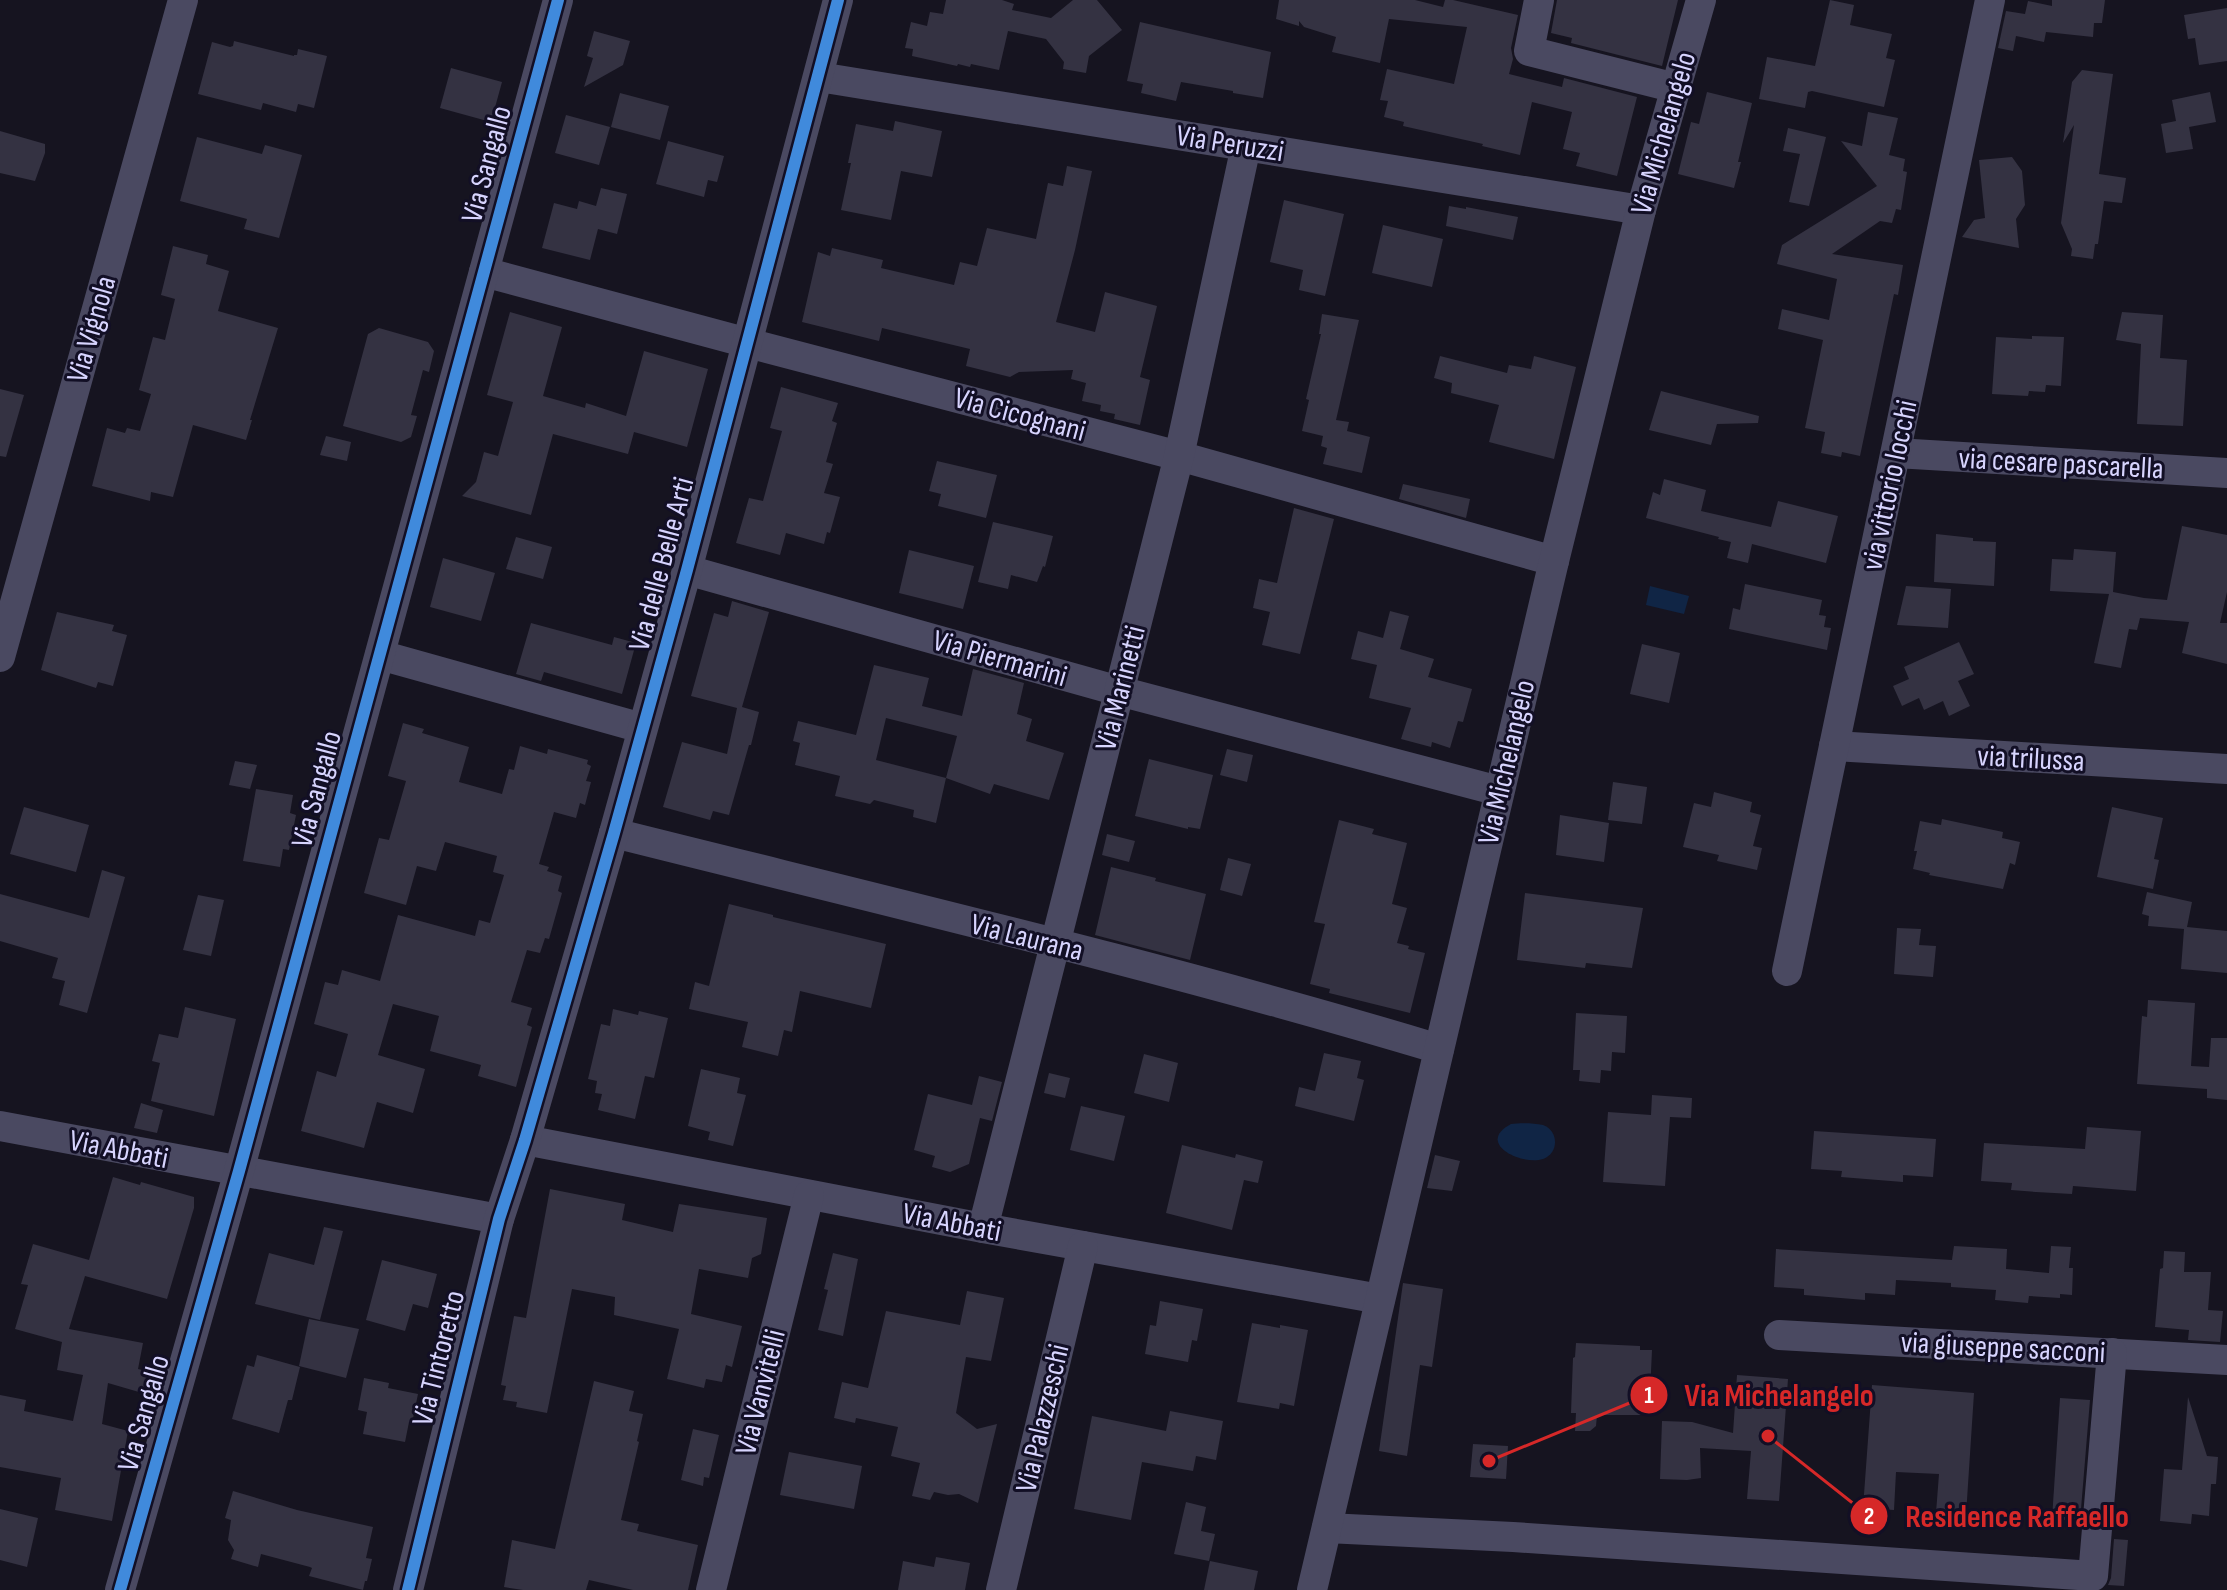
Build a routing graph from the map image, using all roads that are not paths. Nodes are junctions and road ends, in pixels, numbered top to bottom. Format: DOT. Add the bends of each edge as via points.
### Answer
graph roads {
  1 [pos="183,0"];
  2 [pos="558,0"];
  3 [pos="838,0"];
  4 [pos="1539,0"];
  5 [pos="1701,0"];
  6 [pos="1990,0"];
  7 [pos="819,77"];
  8 [pos="1676,88"];
  9 [pos="1246,146"];
  10 [pos="1641,210"];
  11 [pos="484,272"];
  12 [pos="748,343"];
  13 [pos="1896,453"];
  14 [pos="1179,456"];
  15 [pos="2227,473"];
  16 [pos="1554,561"];
  17 [pos="687,570"];
  18 [pos="380,655"];
  19 [pos="0,657"];
  20 [pos="1119,691"];
  21 [pos="642,728"];
  22 [pos="1834,746"];
  23 [pos="2227,769"];
  24 [pos="1499,791"];
  25 [pos="614,833"];
  26 [pos="1055,943"];
  27 [pos="1787,971"];
  28 [pos="1439,1049"];
  29 [pos="0,1126"];
  30 [pos="525,1140"];
  31 [pos="239,1171"];
  32 [pos="809,1195"];
  33 [pos="499,1219"];
  34 [pos="983,1228"];
  35 [pos="1083,1246"];
  36 [pos="1380,1299"];
  37 [pos="1779,1335"];
  38 [pos="2112,1353"];
  39 [pos="2227,1360"];
  40 [pos="1327,1528"];
  41 [pos="120,1590"];
  42 [pos="408,1590"];
  43 [pos="711,1590"];
  44 [pos="1001,1590"];
  45 [pos="1312,1590"];
  1 -- 19 [label="street, Via Vignola"];
  2 -- 11 [label="street, Via Sangallo"];
  3 -- 7 [label="street, Via delle Belle Arti"];
  4 -- 8 [label="street" via="1529,51"];
  5 -- 8 [label="street, Via Michelangelo"];
  6 -- 13 [label="street, via vittorio locchi"];
  7 -- 9 [label="street, Via Peruzzi"];
  7 -- 12 [label="street, Via delle Belle Arti"];
  8 -- 10 [label="street, Via Michelangelo"];
  9 -- 10 [label="street, Via Peruzzi"];
  9 -- 14 [label="street, Via Marinetti"];
  10 -- 16 [label="street, Via Michelangelo"];
  11 -- 12 [label="street, Via Cicognani"];
  11 -- 18 [label="street, Via Sangallo"];
  12 -- 14 [label="street, Via Cicognani"];
  12 -- 17 [label="street, Via delle Belle Arti"];
  13 -- 15 [label="street, via cesare pascarella"];
  13 -- 22 [label="street, via vittorio locchi"];
  14 -- 16 [label="street, Via Cicognani"];
  14 -- 20 [label="street, Via Marinetti"];
  16 -- 24 [label="street, Via Michelangelo"];
  17 -- 20 [label="street, Via Piermarini"];
  17 -- 21 [label="street, Via delle Belle Arti"];
  18 -- 21 [label="street"];
  18 -- 31 [label="street, Via Sangallo"];
  20 -- 24 [label="street, Via Piermarini"];
  20 -- 26 [label="street, Via Marinetti"];
  21 -- 25 [label="street, Via delle Belle Arti"];
  22 -- 23 [label="street, via trilussa"];
  22 -- 27 [label="street, via vittorio locchi"];
  24 -- 28 [label="street, Via Michelangelo"];
  25 -- 26 [label="street, Via Laurana"];
  25 -- 30 [label="street, Via delle Belle Arti"];
  26 -- 28 [label="street, Via Laurana"];
  26 -- 34 [label="street, Via Marinetti"];
  28 -- 36 [label="street, Via Michelangelo"];
  29 -- 31 [label="street, Via Abbati"];
  30 -- 32 [label="street, Via Abbati"];
  30 -- 33 [label="street, Via Tintoretto"];
  31 -- 33 [label="street, Via Abbati"];
  31 -- 41 [label="street, Via Sangallo"];
  32 -- 34 [label="street, Via Abbati"];
  32 -- 43 [label="street, Via Vanvitelli"];
  33 -- 42 [label="street, Via Tintoretto"];
  34 -- 35 [label="street, Via Abbati"];
  35 -- 36 [label="street, Via Abbati"];
  35 -- 44 [label="street, Via Palazzeschi"];
  36 -- 40 [label="street, Via Michelangelo"];
  37 -- 38 [label="street, via giuseppe sacconi"];
  38 -- 39 [label="street, via giuseppe sacconi"];
  38 -- 40 [label="street" via="2093,1576"];
  40 -- 45 [label="street, Via Michelangelo"];
}
